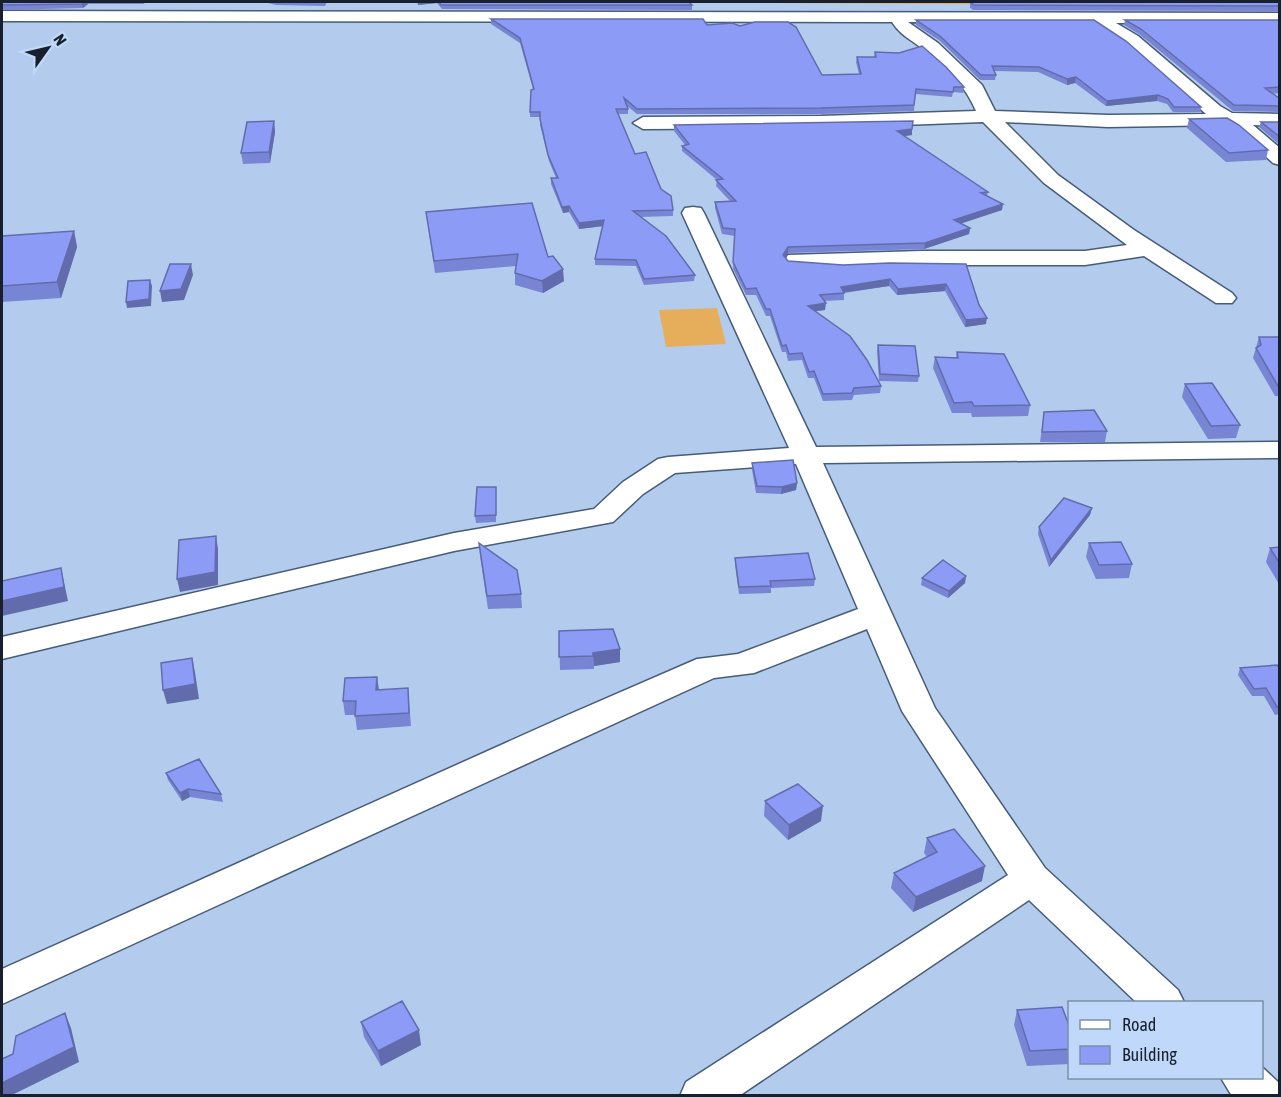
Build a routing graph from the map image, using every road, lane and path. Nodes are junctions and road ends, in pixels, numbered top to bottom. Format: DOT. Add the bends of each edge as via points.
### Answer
graph roads {
  1 [pos="77,2"];
  2 [pos="1076,2"];
  3 [pos="2,16"];
  4 [pos="61,16"];
  5 [pos="1096,17"];
  6 [pos="896,18"];
  7 [pos="1280,18"];
  8 [pos="988,117"];
  9 [pos="1228,119"];
  10 [pos="1280,120"];
  11 [pos="643,123"];
  12 [pos="1280,159"];
  13 [pos="693,213"];
  14 [pos="1148,249"];
  15 [pos="796,260"];
  16 [pos="1224,298"];
  17 [pos="1280,450"];
  18 [pos="806,455"];
  19 [pos="876,614"];
  20 [pos="2,648"];
  21 [pos="1030,879"];
  22 [pos="2,987"];
  23 [pos="1162,1001"];
  24 [pos="1245,1079"];
  25 [pos="702,1095"];
  26 [pos="1263,1095"];
  1 -- 4 [label="street"];
  2 -- 5 [label="street"];
  3 -- 4 [label="street"];
  4 -- 6 [label="street"];
  5 -- 6 [label="street"];
  5 -- 7 [label="street"];
  5 -- 9 [label="street" via="1132,40"];
  6 -- 8 [label="street" via="976,89"];
  8 -- 9 [label="street"];
  8 -- 11 [label="street"];
  8 -- 14 [label="street" via="1051,179"];
  9 -- 10 [label="street"];
  9 -- 12 [label="street" via="1245,128"];
  13 -- 18 [label="street"];
  14 -- 15 [label="street" via="1085,258"];
  14 -- 16 [label="street"];
  17 -- 18 [label="street"];
  18 -- 19 [label="street"];
  18 -- 20 [label="street" via="668,465 633,488 603,516 454,542"];
  19 -- 21 [label="street" via="919,711"];
  19 -- 22 [label="street" via="742,665 710,667"];
  21 -- 23 [label="street"];
  21 -- 25 [label="street"];
  24 -- 26 [label="street"];
}
